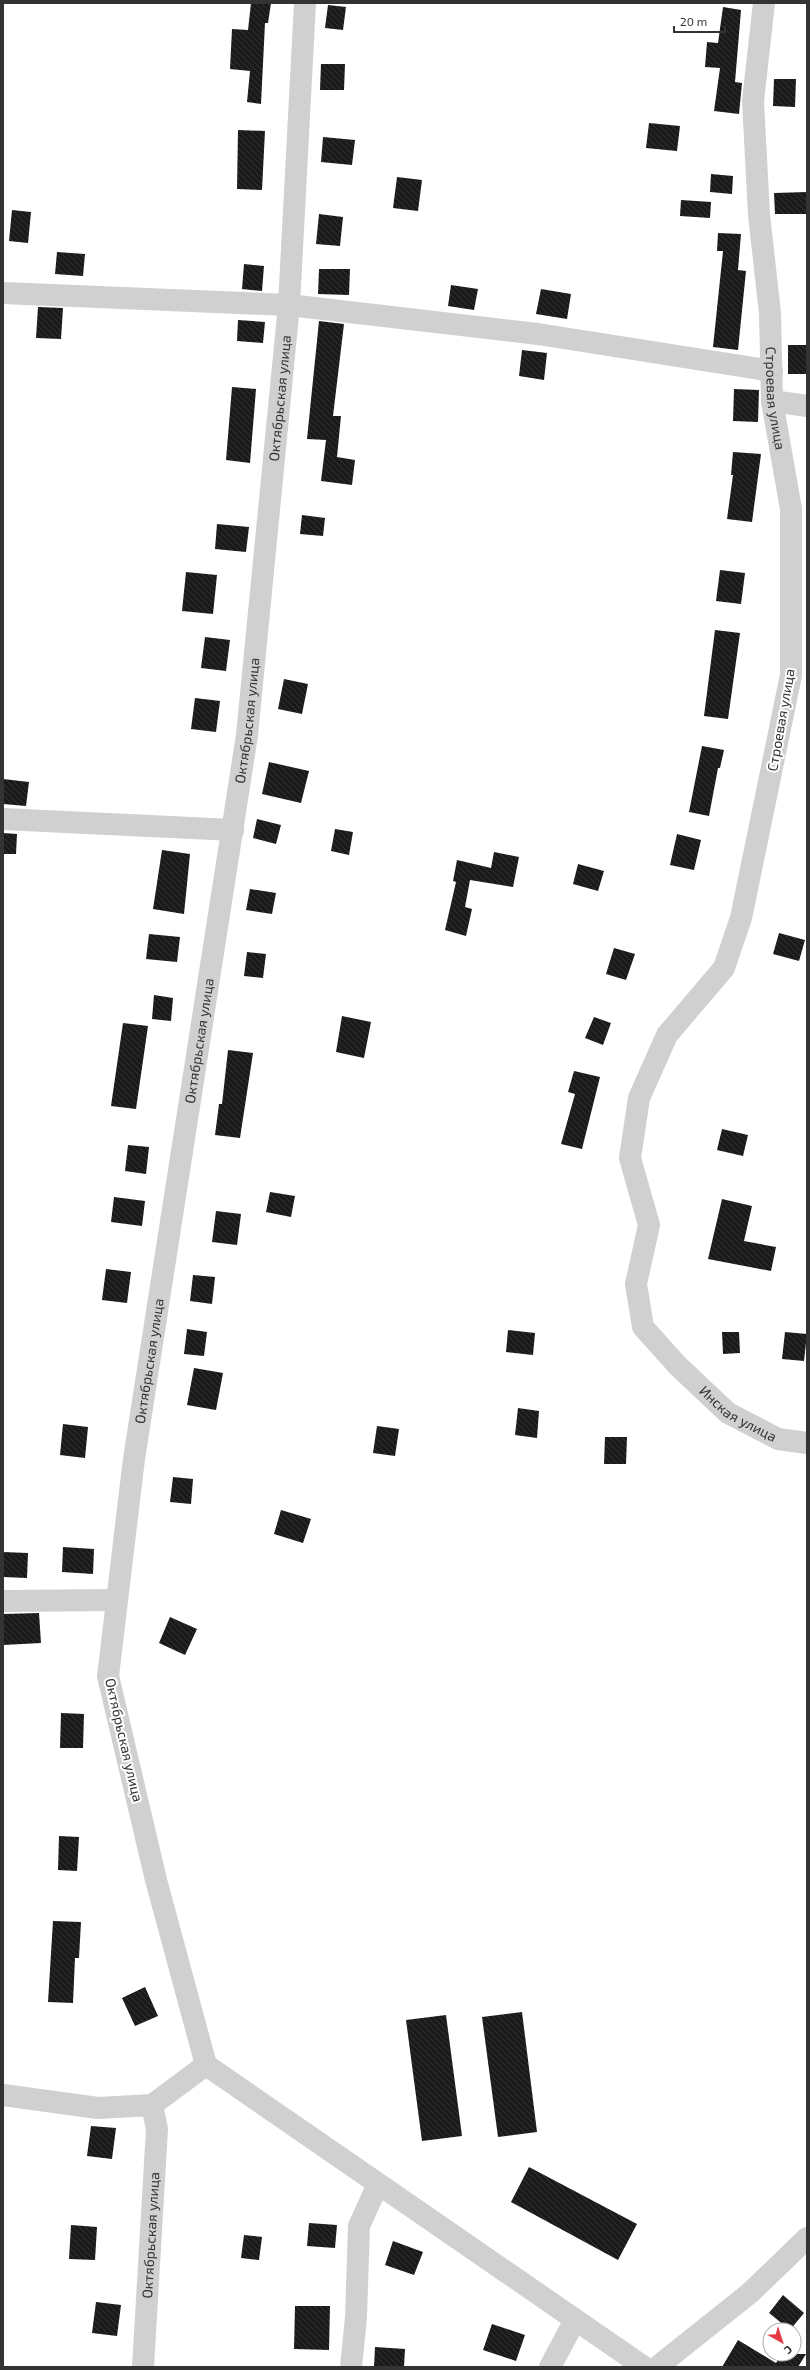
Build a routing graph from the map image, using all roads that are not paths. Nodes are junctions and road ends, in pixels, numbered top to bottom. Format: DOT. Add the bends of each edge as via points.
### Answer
graph roads {
  1 [pos="305,3"];
  2 [pos="764,3"];
  3 [pos="3,293"];
  4 [pos="289,305"];
  5 [pos="772,371"];
  6 [pos="772,402"];
  7 [pos="807,406"];
  8 [pos="3,819"];
  9 [pos="232,830"];
  10 [pos="678,1366"];
  11 [pos="807,1443"];
  12 [pos="117,1600"];
  13 [pos="3,1601"];
  14 [pos="206,2065"];
  15 [pos="3,2095"];
  16 [pos="152,2105"];
  17 [pos="378,2184"];
  18 [pos="807,2238"];
  19 [pos="575,2320"];
  20 [pos="143,2367"];
  21 [pos="351,2367"];
  22 [pos="550,2367"];
  23 [pos="644,2367"];
  24 [pos="657,2367"];
  1 -- 4 [label="street, Октябрьская улица"];
  2 -- 5 [label="street, Строевая улица" via="753,101 759,214 770,313"];
  3 -- 4 [label="street"];
  4 -- 5 [label="street" via="538,334"];
  4 -- 9 [label="street, Октябрьская улица" via="247,735"];
  5 -- 6 [label="street, Строевая улица"];
  6 -- 7 [label="street"];
  6 -- 10 [label="street, Строевая улица" via="791,509 791,675 739,925 724,968 667,1035 639,1098 630,1158 649,1225 636,1284 643,1327"];
  8 -- 9 [label="street"];
  9 -- 12 [label="street, Октябрьская улица" via="134,1459"];
  10 -- 11 [label="street, Инская улица" via="728,1413 778,1439"];
  12 -- 13 [label="street"];
  12 -- 14 [label="street, Октябрьская улица" via="108,1676 156,1880"];
  14 -- 16 [label="street"];
  14 -- 17 [label="street"];
  15 -- 16 [label="street" via="98,2108"];
  16 -- 20 [label="street, Октябрьская улица" via="157,2129"];
  17 -- 19 [label="street"];
  17 -- 21 [label="street" via="359,2226 356,2317"];
  18 -- 24 [label="street" via="750,2293"];
  19 -- 22 [label="street"];
  19 -- 23 [label="street"];
}
